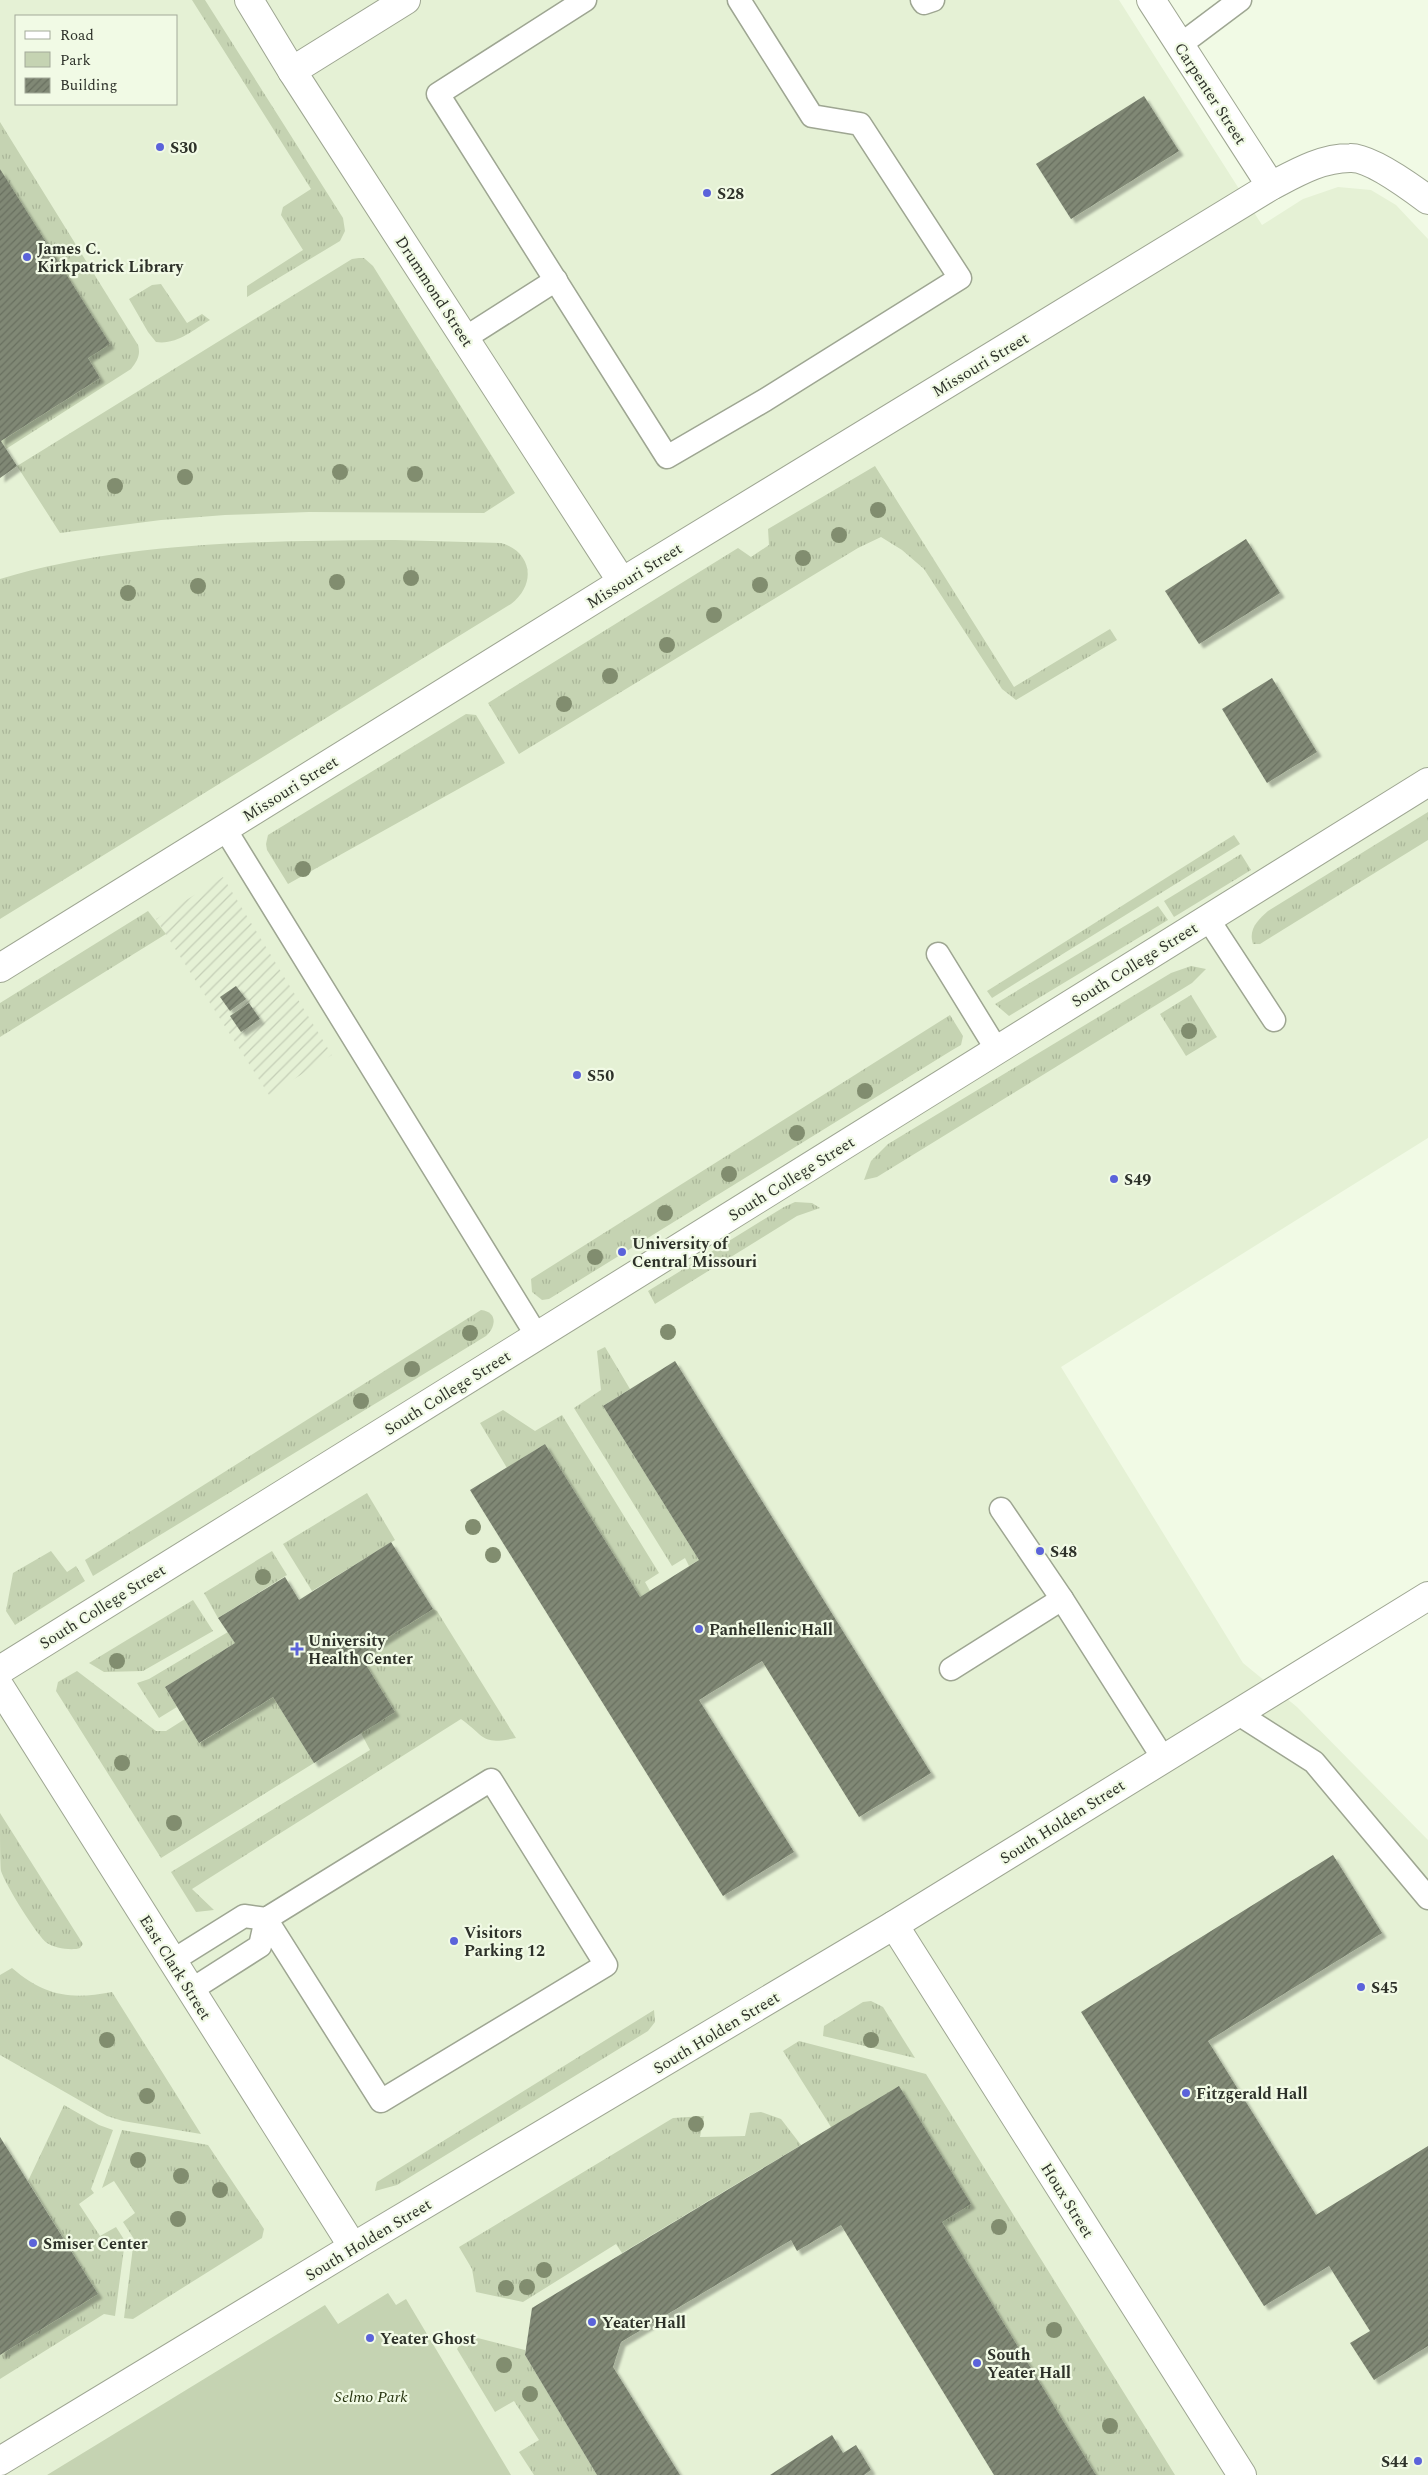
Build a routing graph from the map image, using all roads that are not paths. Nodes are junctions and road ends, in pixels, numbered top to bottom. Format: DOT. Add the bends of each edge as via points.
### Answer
graph roads {
  1 [pos="248,0"];
  2 [pos="406,0"];
  3 [pos="585,0"];
  4 [pos="740,0"];
  5 [pos="922,0"];
  6 [pos="933,0"];
  7 [pos="1150,0"];
  8 [pos="1240,0"];
  9 [pos="1180,45"];
  10 [pos="292,71"];
  11 [pos="1271,186"];
  12 [pos="1428,200"];
  13 [pos="556,280"];
  14 [pos="465,338"];
  15 [pos="622,582"];
  16 [pos="1428,782"];
  17 [pos="225,829"];
  18 [pos="1208,919"];
  19 [pos="938,954"];
  20 [pos="0,968"];
  21 [pos="1274,1020"];
  22 [pos="997,1050"];
  23 [pos="537,1336"];
  24 [pos="1001,1509"];
  25 [pos="1428,1596"];
  26 [pos="1062,1599"];
  27 [pos="951,1669"];
  28 [pos="0,1670"];
  29 [pos="0,1687"];
  30 [pos="1237,1713"];
  31 [pos="1163,1758"];
  32 [pos="1428,1898"];
  33 [pos="266,1918"];
  34 [pos="894,1925"];
  35 [pos="172,1961"];
  36 [pos="191,1990"];
  37 [pos="353,2247"];
  38 [pos="0,2461"];
  39 [pos="1242,2475"];
  1 -- 10 [label="street, Drummond Street"];
  2 -- 10 [label="street"];
  3 -- 13 [label="lane" via="438,94"];
  4 -- 13 [label="lane" via="812,116 860,124 960,278 668,457"];
  5 -- 6 [label="lane" via="924,3"];
  7 -- 9 [label="street, Carpenter Street"];
  8 -- 9 [label="lane"];
  9 -- 11 [label="street, Carpenter Street"];
  10 -- 14 [label="street, Drummond Street"];
  11 -- 12 [label="street, Missouri Street" via="1316,164 1352,157 1393,174"];
  11 -- 15 [label="street, Missouri Street"];
  13 -- 14 [label="lane"];
  14 -- 15 [label="street, Drummond Street"];
  15 -- 17 [label="street, Missouri Street"];
  16 -- 18 [label="street, South College Street"];
  17 -- 20 [label="street, Missouri Street"];
  17 -- 23 [label="lane"];
  18 -- 21 [label="lane"];
  18 -- 22 [label="street, South College Street"];
  19 -- 22 [label="lane"];
  22 -- 23 [label="street, South College Street"];
  23 -- 28 [label="street, South College Street"];
  24 -- 26 [label="lane"];
  25 -- 30 [label="street, South Holden Street"];
  26 -- 27 [label="lane"];
  26 -- 31 [label="lane"];
  29 -- 35 [label="street, East Clark Street"];
  30 -- 31 [label="street, South Holden Street"];
  30 -- 32 [label="lane" via="1314,1762"];
  31 -- 34 [label="street, South Holden Street"];
  33 -- 33 [label="lane" via="491,1780 606,1965 381,2101"];
  33 -- 35 [label="lane" via="244,1916"];
  33 -- 36 [label="lane" via="260,1946"];
  34 -- 37 [label="street, South Holden Street"];
  34 -- 39 [label="street, Houx Street"];
  35 -- 36 [label="street, East Clark Street"];
  36 -- 37 [label="street, East Clark Street"];
  37 -- 38 [label="street, South Holden Street"];
}
